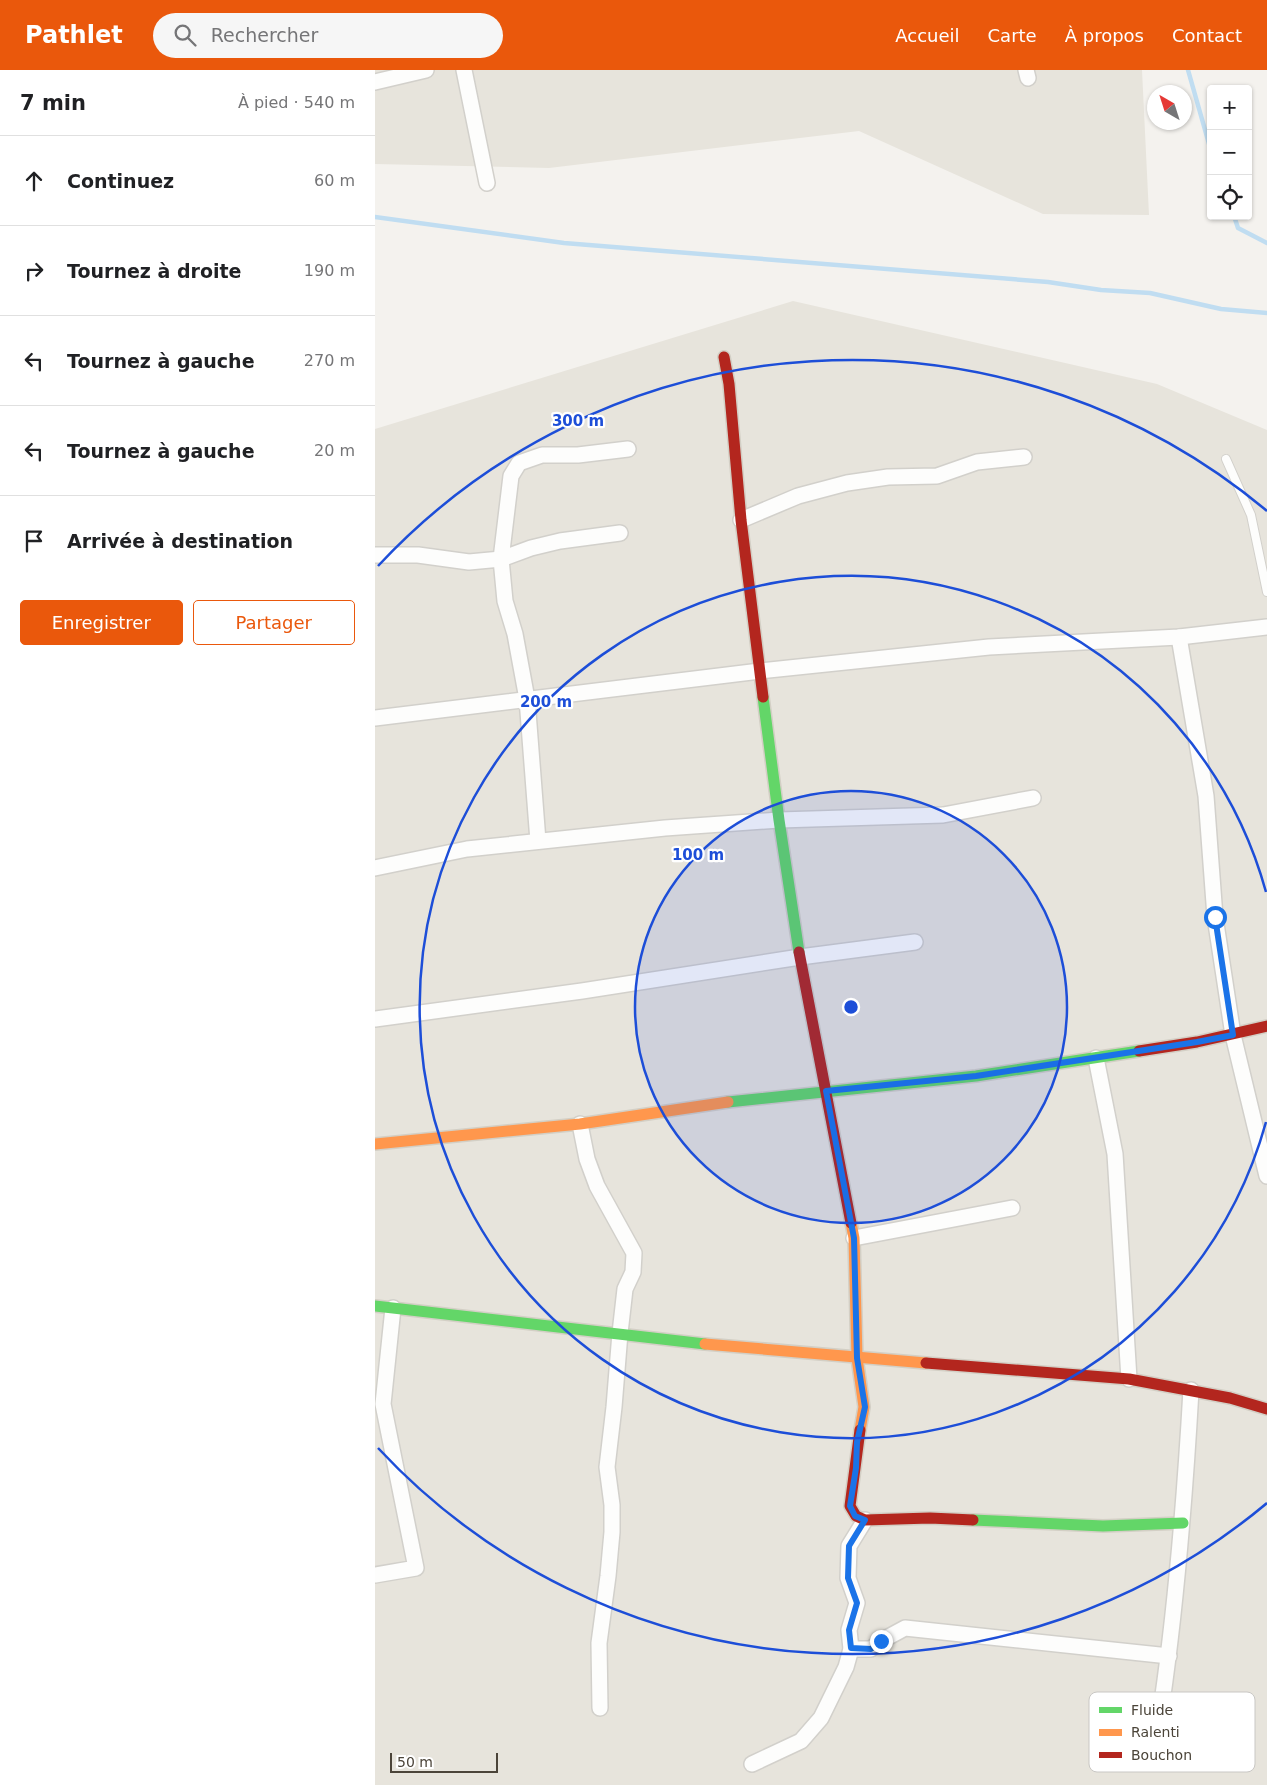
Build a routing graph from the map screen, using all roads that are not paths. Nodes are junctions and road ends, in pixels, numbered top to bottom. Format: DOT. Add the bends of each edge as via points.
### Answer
graph roads {
  1 [pos="426,70"];
  2 [pos="464,70"];
  3 [pos="375,82"];
  4 [pos="487,183"];
  5 [pos="724,357"];
  6 [pos="628,449"];
  7 [pos="1025,457"];
  8 [pos="1226,459"];
  9 [pos="741,520"];
  10 [pos="620,533"];
  11 [pos="375,555"];
  12 [pos="501,559"];
  13 [pos="1267,592"];
  14 [pos="1267,627"];
  15 [pos="1179,637"];
  16 [pos="760,670"];
  17 [pos="527,699"];
  18 [pos="375,718"];
  19 [pos="1033,798"];
  20 [pos="779,820"];
  21 [pos="538,842"];
  22 [pos="375,868"];
  23 [pos="915,942"];
  24 [pos="800,957"];
  25 [pos="375,1019"];
  26 [pos="1267,1026"];
  27 [pos="1233,1035"];
  28 [pos="1096,1058"];
  29 [pos="826,1091"];
  30 [pos="580,1124"];
  31 [pos="375,1144"];
  32 [pos="1267,1176"];
  33 [pos="1012,1208"];
  34 [pos="854,1238"];
  35 [pos="375,1306"];
  36 [pos="393,1308"];
  37 [pos="619,1333"];
  38 [pos="857,1358"];
  39 [pos="1129,1379"];
  40 [pos="1191,1390"];
  41 [pos="1264,1408"];
  42 [pos="1267,1421"];
  43 [pos="865,1520"];
  44 [pos="1183,1523"];
  45 [pos="375,1575"];
  46 [pos="851,1648"];
  47 [pos="1169,1656"];
  48 [pos="1164,1692"];
  49 [pos="600,1708"];
  50 [pos="752,1764"];
  1 -- 3 [label="street"];
  2 -- 4 [label="street"];
  5 -- 9 [label="street"];
  6 -- 12 [label="street" via="578,455 541,455 519,463 511,476"];
  7 -- 9 [label="street" via="977,462 937,476 888,477 847,483 798,496"];
  8 -- 13 [label="lane" via="1251,515"];
  9 -- 16 [label="street"];
  10 -- 12 [label="street" via="560,541"];
  11 -- 12 [label="street" via="418,555 469,562"];
  12 -- 17 [label="street" via="505,601 515,634"];
  14 -- 15 [label="street"];
  15 -- 16 [label="street" via="989,646"];
  15 -- 27 [label="street" via="1207,796 1215,917"];
  16 -- 17 [label="street"];
  16 -- 20 [label="street"];
  17 -- 18 [label="street"];
  17 -- 21 [label="street"];
  19 -- 20 [label="street" via="943,815"];
  20 -- 21 [label="street"];
  20 -- 24 [label="street"];
  21 -- 22 [label="street" via="467,849"];
  23 -- 24 [label="street"];
  24 -- 25 [label="street"];
  24 -- 29 [label="street"];
  26 -- 27 [label="street"];
  27 -- 28 [label="street"];
  27 -- 32 [label="street"];
  28 -- 29 [label="street" via="976,1076"];
  28 -- 39 [label="street" via="1115,1154"];
  29 -- 30 [label="street"];
  29 -- 34 [label="street"];
  30 -- 31 [label="street"];
  30 -- 37 [label="street" via="587,1159 597,1186 634,1253 633,1272 625,1289"];
  33 -- 34 [label="street"];
  34 -- 38 [label="street"];
  35 -- 36 [label="street"];
  36 -- 37 [label="street"];
  36 -- 45 [label="street" via="383,1404 416,1568"];
  37 -- 38 [label="street"];
  37 -- 49 [label="street" via="607,1467 612,1532 599,1644"];
  38 -- 39 [label="street"];
  38 -- 43 [label="street" via="865,1407 857,1442 850,1506 855,1516"];
  39 -- 40 [label="street"];
  40 -- 41 [label="street"];
  40 -- 44 [label="street"];
  41 -- 42 [label="street"];
  43 -- 44 [label="street" via="930,1518 1103,1526"];
  43 -- 46 [label="street" via="849,1546 848,1578 857,1603 849,1630"];
  44 -- 47 [label="street"];
  46 -- 47 [label="street" via="871,1649 905,1628"];
  46 -- 50 [label="street" via="821,1718 801,1741"];
  47 -- 48 [label="street"];
}
